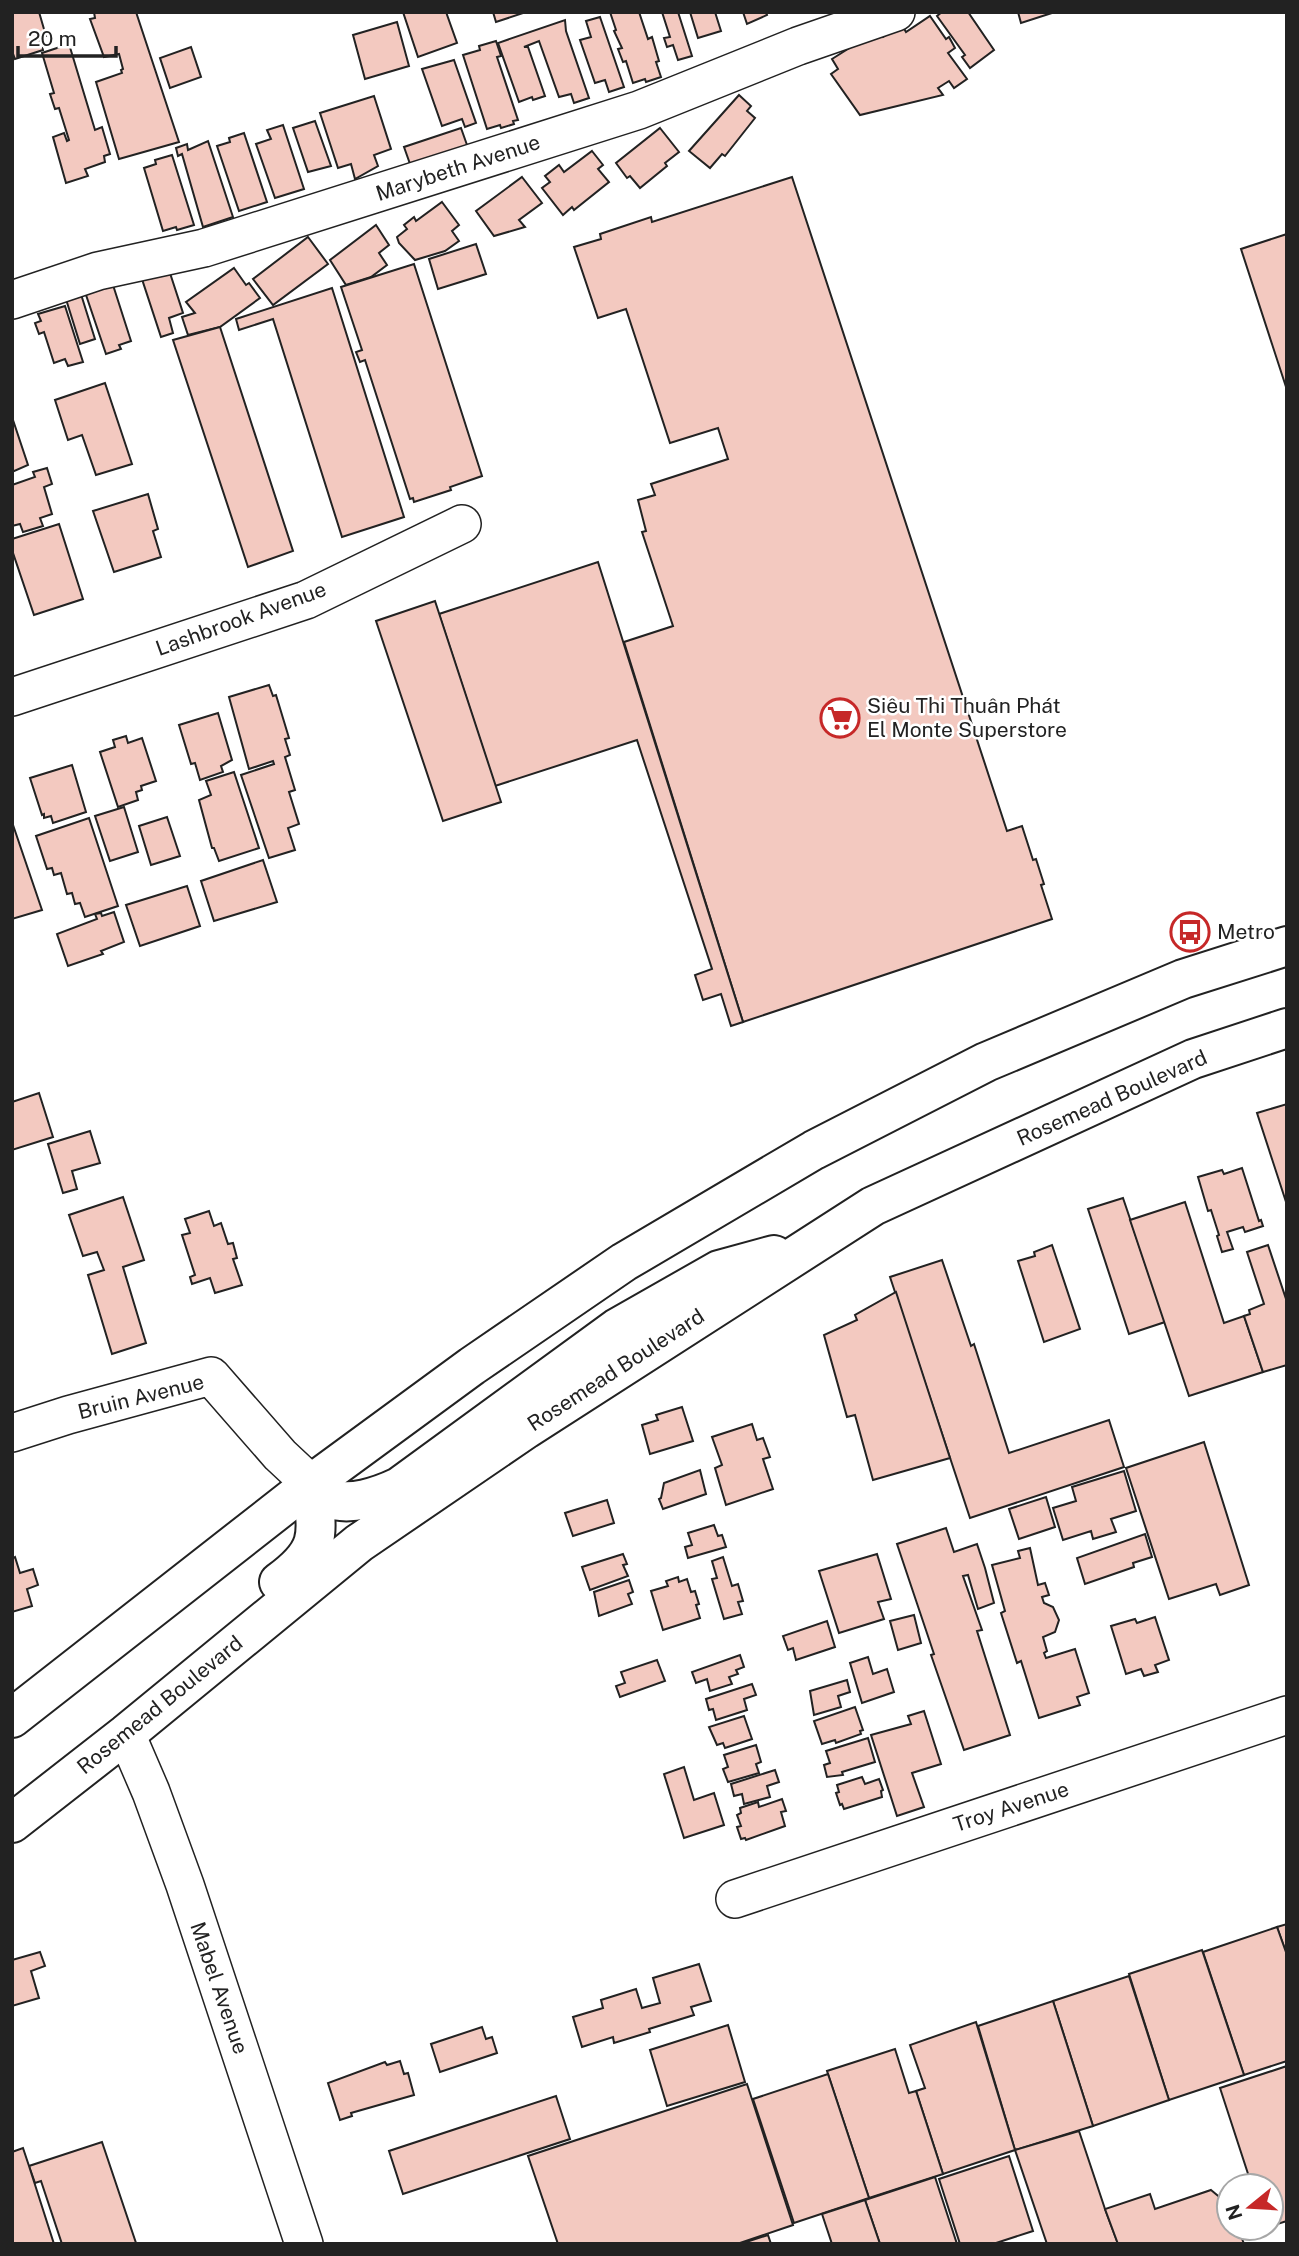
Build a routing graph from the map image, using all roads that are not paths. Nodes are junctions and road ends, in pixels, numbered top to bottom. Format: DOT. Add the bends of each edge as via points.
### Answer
graph roads {
  1 [pos="896,12"];
  2 [pos="12,300"];
  3 [pos="462,524"];
  4 [pos="12,697"];
  5 [pos="1287,946"];
  6 [pos="1287,1028"];
  7 [pos="799,1252"];
  8 [pos="12,1433"];
  9 [pos="311,1484"];
  10 [pos="1287,1715"];
  11 [pos="12,1718"];
  12 [pos="126,1734"];
  13 [pos="12,1823"];
  14 [pos="735,1899"];
  15 [pos="304,2244"];
  1 -- 2 [label="street, Marybeth Avenue" via="639,110 204,248 98,271"];
  3 -- 4 [label="street, Lashbrook Avenue" via="306,600"];
  5 -- 9 [label="main road" via="1183,979 986,1062 814,1150 624,1262"];
  6 -- 7 [label="main road, Rosemead Boulevard" via="1193,1059 873,1206"];
  7 -- 9 [label="main road" via="765,1256 719,1270 617,1328 399,1488 344,1502 328,1498"];
  7 -- 12 [label="main road, Rosemead Boulevard" via="359,1543"];
  8 -- 9 [label="street, Bruin Avenue" via="211,1376"];
  9 -- 11 [label="main road"];
  9 -- 12 [label="main road" via="317,1526 312,1551 298,1569 143,1687 127,1710"];
  10 -- 14 [label="street, Troy Avenue"];
  12 -- 13 [label="main road, Rosemead Boulevard"];
  12 -- 15 [label="street, Mabel Avenue" via="184,1885"];
}
